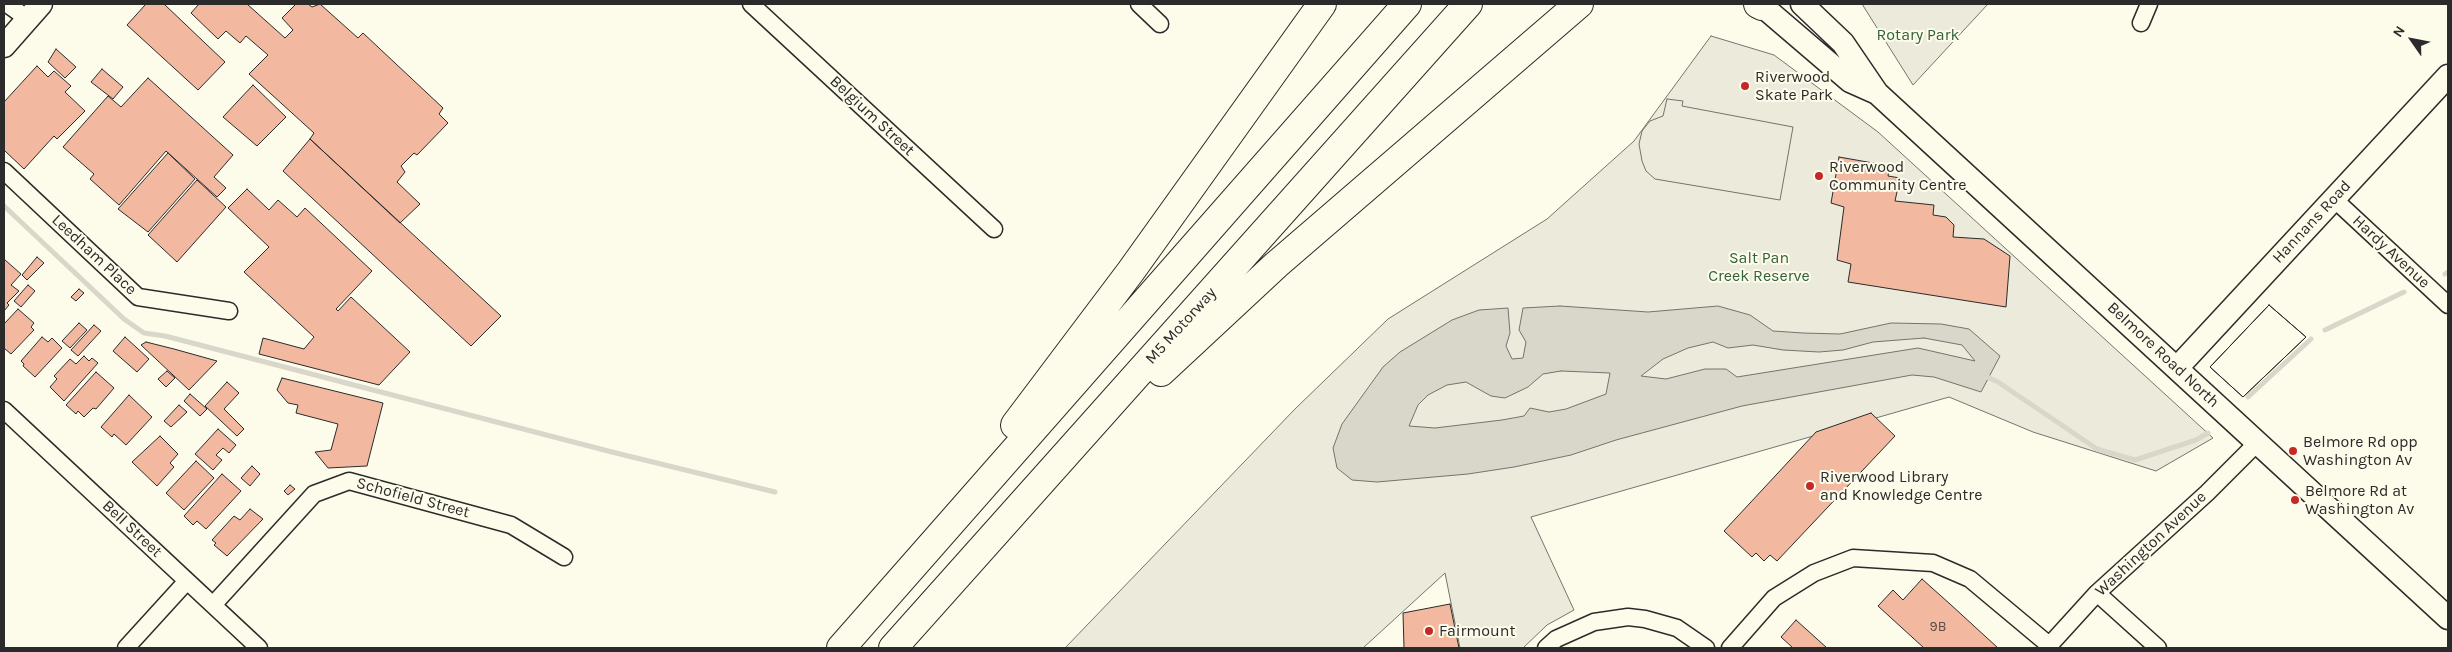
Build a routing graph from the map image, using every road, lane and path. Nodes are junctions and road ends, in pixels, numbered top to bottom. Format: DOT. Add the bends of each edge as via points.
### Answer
graph roads {
  1 [pos="7,4"];
  2 [pos="751,4"];
  3 [pos="1139,4"];
  4 [pos="1322,4"];
  5 [pos="1407,4"];
  6 [pos="1468,4"];
  7 [pos="1579,4"];
  8 [pos="1598,4"];
  9 [pos="1802,4"];
  10 [pos="2149,4"];
  11 [pos="1760,5"];
  12 [pos="34,11"];
  13 [pos="2141,23"];
  14 [pos="1160,24"];
  15 [pos="4,46"];
  16 [pos="1498,75"];
  17 [pos="2448,76"];
  18 [pos="1877,93"];
  19 [pos="4,172"];
  20 [pos="2334,199"];
  21 [pos="994,229"];
  22 [pos="2448,304"];
  23 [pos="229,311"];
  24 [pos="2177,368"];
  25 [pos="5,414"];
  26 [pos="2258,442"];
  27 [pos="980,551"];
  28 [pos="564,557"];
  29 [pos="187,581"];
  30 [pos="2097,593"];
  31 [pos="883,600"];
  32 [pos="213,605"];
  33 [pos="2448,618"];
  34 [pos="2048,647"];
  35 [pos="126,648"];
  36 [pos="260,648"];
  37 [pos="841,648"];
  38 [pos="894,648"];
  39 [pos="1546,648"];
  40 [pos="1706,648"];
  41 [pos="1730,648"];
  42 [pos="2158,648"];
  1 -- 12 [label="street"];
  2 -- 21 [label="street, Belgium Street"];
  3 -- 14 [label="street"];
  4 -- 31 [label="highway" via="1131,271"];
  5 -- 31 [label="highway"];
  6 -- 27 [label="highway, M5 Motorway"];
  7 -- 16 [label="highway"];
  8 -- 16 [label="highway"];
  9 -- 18 [label="main road, Belmore Road North" via="1843,43"];
  10 -- 13 [label="street"];
  11 -- 18 [label="main road, Belmore Road North" via="1850,81"];
  12 -- 15 [label="main road"];
  16 -- 27 [label="highway" via="1228,309"];
  17 -- 20 [label="main road, Hannans Road"];
  18 -- 24 [label="main road, Belmore Road North"];
  19 -- 23 [label="street, Leedham Place" via="138,297"];
  20 -- 22 [label="street, Hardy Avenue"];
  20 -- 24 [label="main road, Hannans Road"];
  24 -- 26 [label="main road, Belmore Road North"];
  25 -- 29 [label="street, Bell Street"];
  26 -- 30 [label="street, Washington Avenue"];
  26 -- 33 [label="main road, Belmore Road North"];
  27 -- 38 [label="highway, M5 Motorway"];
  28 -- 32 [label="street, Schofield Street" via="511,525 349,481 314,494"];
  29 -- 32 [label="street, Bell Street"];
  29 -- 35 [label="street"];
  30 -- 34 [label="street, Washington Avenue"];
  30 -- 42 [label="street"];
  31 -- 37 [label="highway"];
  32 -- 36 [label="street, Bell Street"];
  34 -- 41 [label="street" via="1970,579 1933,563 1853,558 1814,573 1774,598"];
  39 -- 40 [label="street" via="1556,639 1585,625 1628,617 1677,628"];
}
